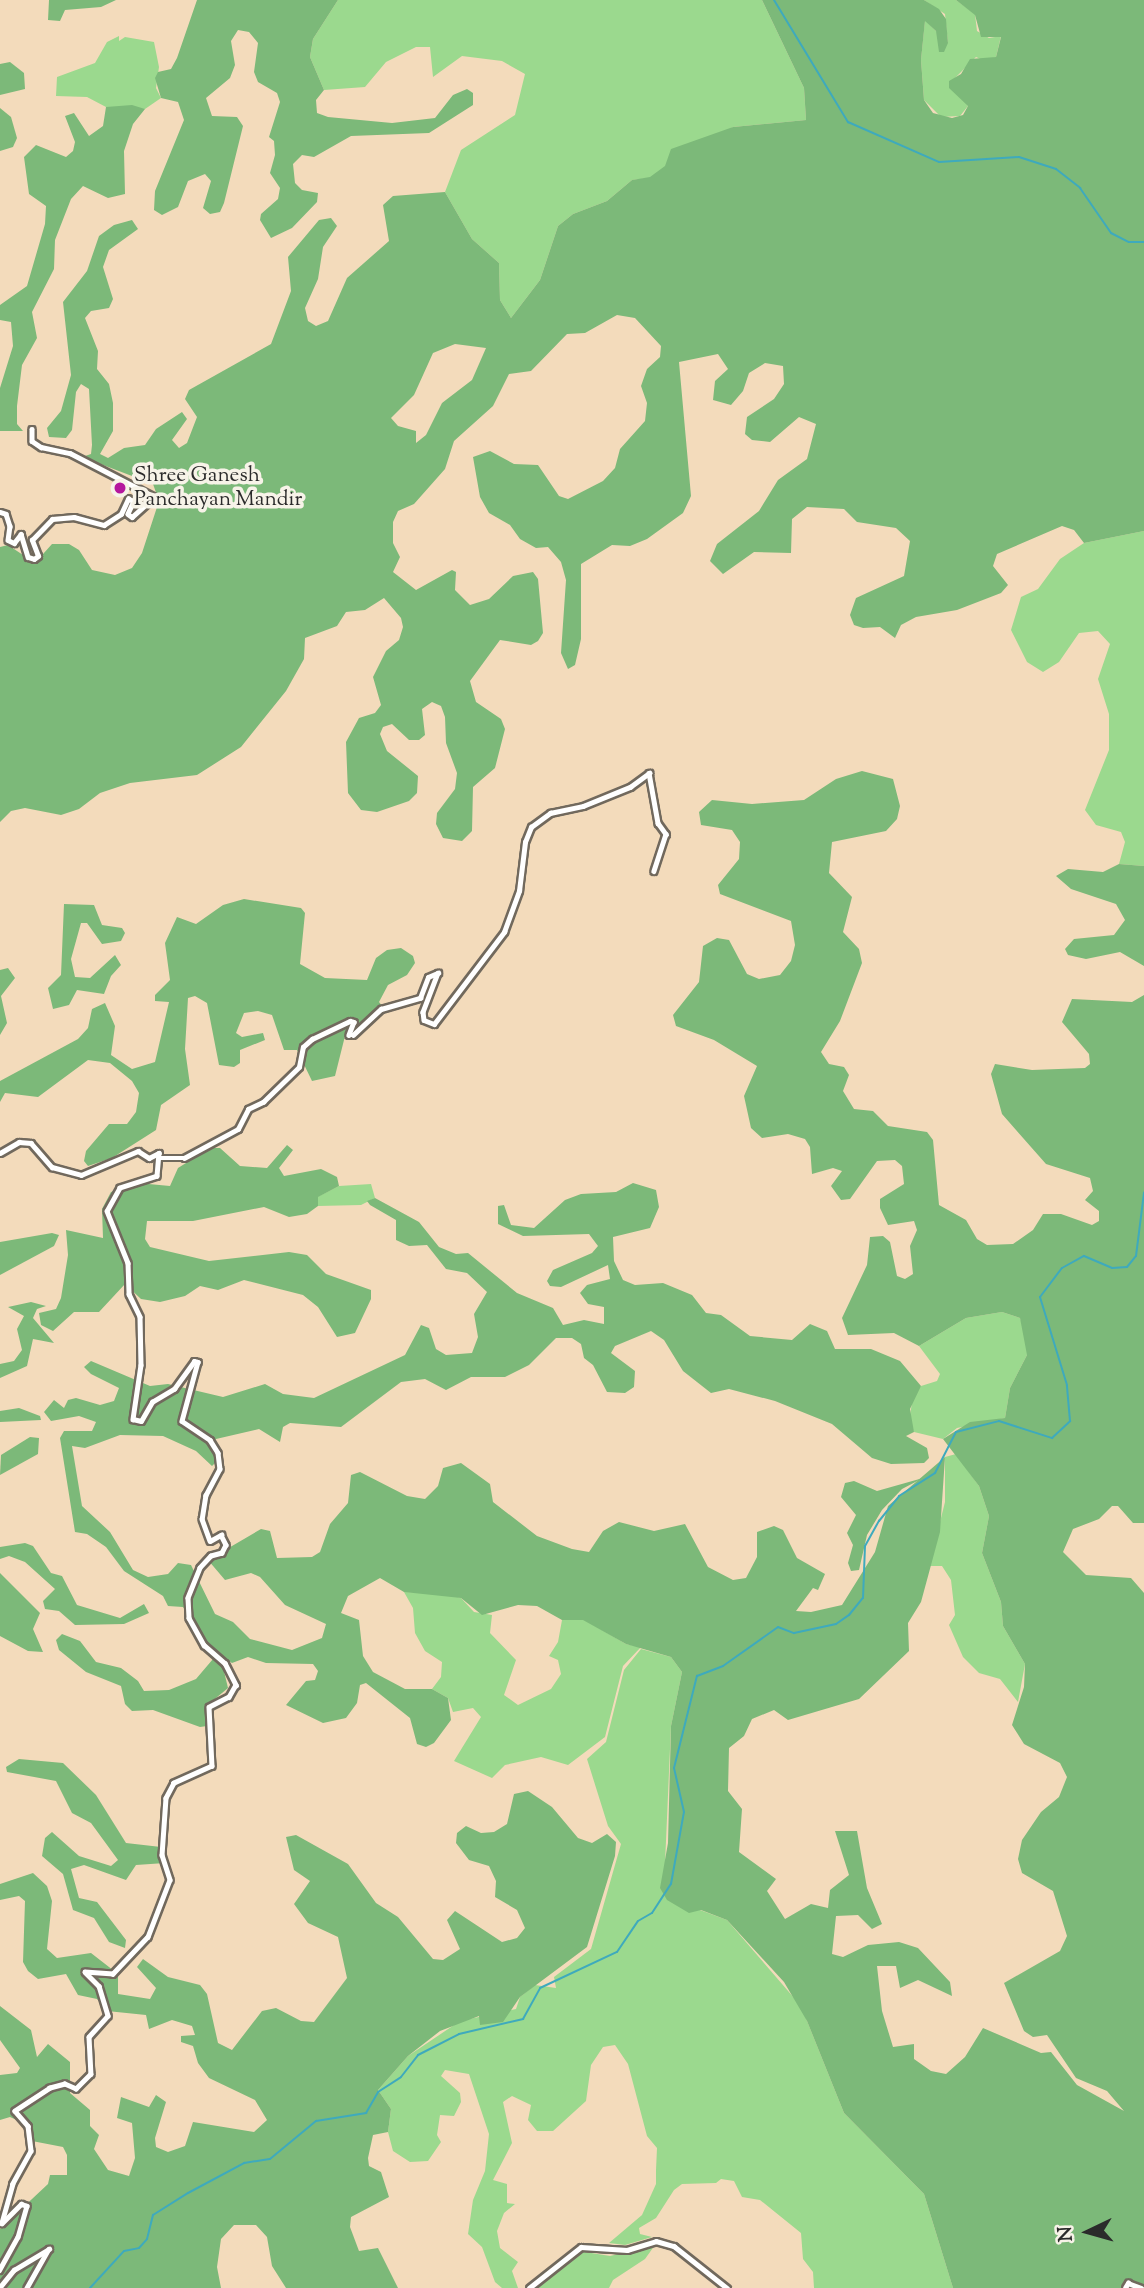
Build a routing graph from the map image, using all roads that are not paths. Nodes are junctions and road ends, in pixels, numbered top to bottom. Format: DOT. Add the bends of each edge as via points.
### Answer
graph roads {
  1 [pos="32,429"];
  2 [pos="0,512"];
  3 [pos="653,871"];
  4 [pos="0,1153"];
  5 [pos="161,1158"];
  6 [pos="0,2270"];
  7 [pos="0,2287"];
  8 [pos="27,2288"];
  9 [pos="529,2288"];
  10 [pos="727,2288"];
  11 [pos="1125,2288"];
  12 [pos="1141,2288"];
  1 -- 2 [label="street" via="32,441 41,447 70,453 152,498 132,517 128,514 134,500 128,499 121,514 104,525 74,517 51,519 32,540 38,556 34,559 28,557 21,534 14,543 8,540 10,526 6,514"];
  3 -- 5 [label="street" via="666,834 658,823 649,773 630,787 583,806 550,813 531,827 525,842 519,891 504,932 434,1024 424,1020 423,1012 438,973 428,977 419,998 381,1009 353,1035 349,1035 350,1021 312,1039 303,1047 299,1067 276,1085 267,1099 248,1109 238,1129 184,1158"];
  4 -- 5 [label="street" via="19,1142 31,1143 52,1167 81,1175 138,1151 149,1158 159,1153"];
  5 -- 6 [label="street" via="157,1176 120,1188 107,1211 128,1264 128,1288 139,1317 141,1365 133,1419 135,1424 141,1421 152,1402 174,1389 194,1361 198,1362 182,1421 210,1440 218,1453 220,1469 206,1495 202,1519 210,1541 221,1535 227,1541 222,1553 204,1561 196,1575 188,1598 189,1618 204,1645 225,1663 236,1685 229,1697 209,1707 212,1766 174,1783 166,1798 162,1855 170,1880 148,1937 113,1974 85,1972 99,1986 108,2016 89,2037 91,2074 76,2089 65,2084 50,2088 15,2110 28,2126 31,2151 13,2184 2,2223 21,2204 27,2206 18,2237"];
  7 -- 8 [label="street" via="14,2270 49,2249"];
  9 -- 10 [label="street" via="581,2247 627,2250 656,2241 674,2246"];
  11 -- 12 [label="street" via="1128,2283"];
}
